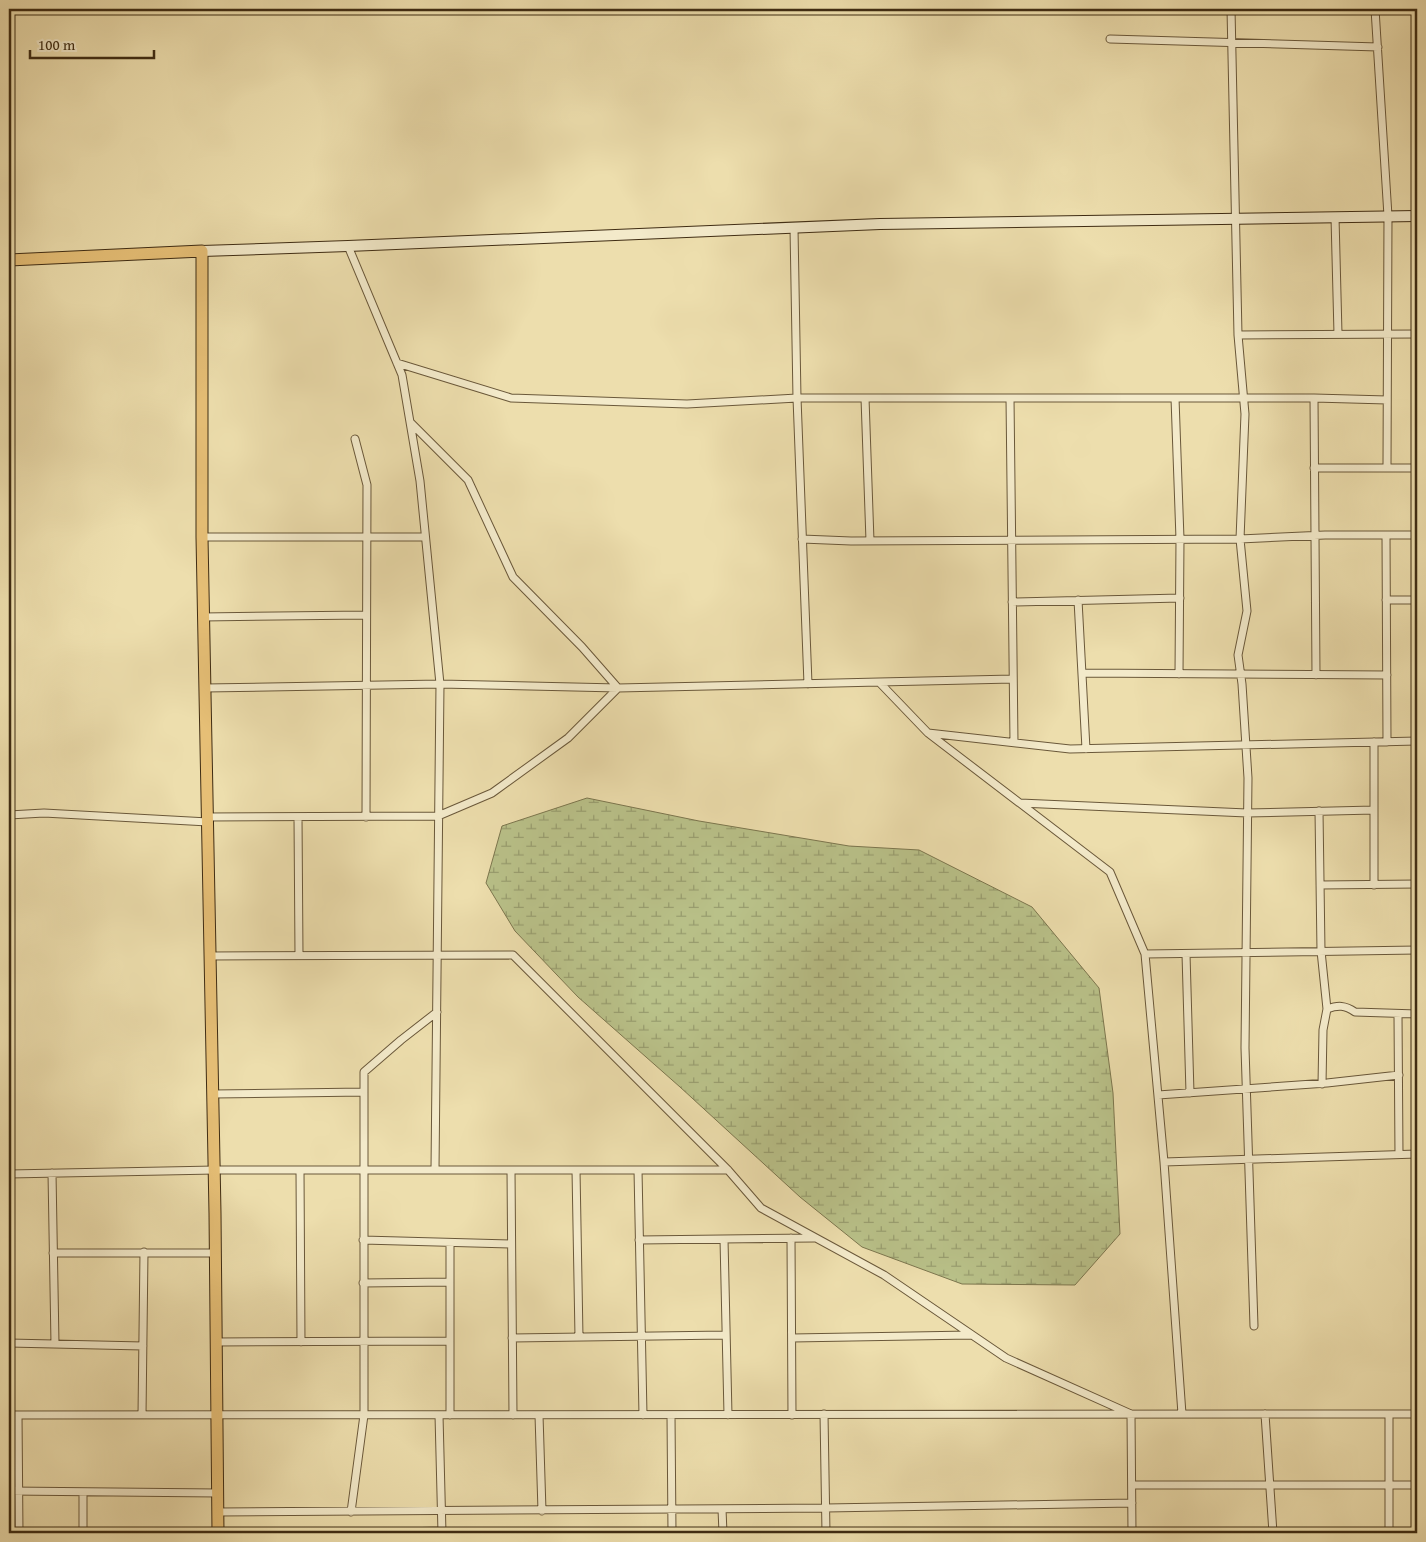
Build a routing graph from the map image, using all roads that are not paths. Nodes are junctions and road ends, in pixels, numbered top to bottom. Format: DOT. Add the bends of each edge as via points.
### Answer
graph roads {
  1 [pos="1231,9"];
  2 [pos="1375,9"];
  3 [pos="1110,39"];
  4 [pos="1232,43"];
  5 [pos="1378,47"];
  6 [pos="1388,216"];
  7 [pos="1417,216"];
  8 [pos="1335,217"];
  9 [pos="1236,218"];
  10 [pos="794,228"];
  11 [pos="348,246"];
  12 [pos="202,251"];
  13 [pos="9,260"];
  14 [pos="1338,334"];
  15 [pos="1387,334"];
  16 [pos="1417,334"];
  17 [pos="1238,335"];
  18 [pos="397,363"];
  19 [pos="797,398"];
  20 [pos="865,398"];
  21 [pos="1010,398"];
  22 [pos="1175,398"];
  23 [pos="1243,398"];
  24 [pos="1314,398"];
  25 [pos="1387,400"];
  26 [pos="410,423"];
  27 [pos="354,439"];
  28 [pos="1314,468"];
  29 [pos="1386,468"];
  30 [pos="1417,468"];
  31 [pos="1386,535"];
  32 [pos="1417,535"];
  33 [pos="1315,536"];
  34 [pos="202,537"];
  35 [pos="366,537"];
  36 [pos="425,537"];
  37 [pos="802,539"];
  38 [pos="1180,539"];
  39 [pos="1240,539"];
  40 [pos="1012,540"];
  41 [pos="870,541"];
  42 [pos="1180,598"];
  43 [pos="1078,600"];
  44 [pos="1386,600"];
  45 [pos="1417,600"];
  46 [pos="1012,602"];
  47 [pos="366,615"];
  48 [pos="203,617"];
  49 [pos="1082,673"];
  50 [pos="1179,674"];
  51 [pos="1240,674"];
  52 [pos="1316,675"];
  53 [pos="1387,676"];
  54 [pos="1013,679"];
  55 [pos="879,682"];
  56 [pos="440,684"];
  57 [pos="808,684"];
  58 [pos="366,685"];
  59 [pos="205,688"];
  60 [pos="618,688"];
  61 [pos="928,733"];
  62 [pos="1417,741"];
  63 [pos="1014,742"];
  64 [pos="1374,742"];
  65 [pos="1387,742"];
  66 [pos="1246,745"];
  67 [pos="1086,749"];
  68 [pos="1020,803"];
  69 [pos="1319,810"];
  70 [pos="1374,810"];
  71 [pos="1248,813"];
  72 [pos="9,815"];
  73 [pos="438,816"];
  74 [pos="298,817"];
  75 [pos="366,817"];
  76 [pos="207,820"];
  77 [pos="1417,884"];
  78 [pos="1320,885"];
  79 [pos="1374,885"];
  80 [pos="1417,950"];
  81 [pos="1320,951"];
  82 [pos="1246,952"];
  83 [pos="1145,954"];
  84 [pos="1186,954"];
  85 [pos="210,956"];
  86 [pos="299,956"];
  87 [pos="437,956"];
  88 [pos="1327,1009"];
  89 [pos="437,1012"];
  90 [pos="1417,1014"];
  91 [pos="1398,1015"];
  92 [pos="1399,1076"];
  93 [pos="1322,1084"];
  94 [pos="1246,1089"];
  95 [pos="364,1092"];
  96 [pos="1190,1093"];
  97 [pos="213,1094"];
  98 [pos="1158,1095"];
  99 [pos="1399,1154"];
  100 [pos="1417,1154"];
  101 [pos="1249,1160"];
  102 [pos="1164,1162"];
  103 [pos="214,1170"];
  104 [pos="300,1170"];
  105 [pos="363,1170"];
  106 [pos="435,1170"];
  107 [pos="511,1170"];
  108 [pos="576,1170"];
  109 [pos="638,1170"];
  110 [pos="728,1170"];
  111 [pos="52,1173"];
  112 [pos="9,1174"];
  113 [pos="791,1238"];
  114 [pos="816,1238"];
  115 [pos="724,1239"];
  116 [pos="363,1240"];
  117 [pos="639,1240"];
  118 [pos="450,1243"];
  119 [pos="511,1244"];
  120 [pos="144,1252"];
  121 [pos="53,1253"];
  122 [pos="216,1253"];
  123 [pos="450,1282"];
  124 [pos="363,1283"];
  125 [pos="1254,1326"];
  126 [pos="726,1335"];
  127 [pos="972,1335"];
  128 [pos="641,1336"];
  129 [pos="579,1337"];
  130 [pos="512,1338"];
  131 [pos="792,1338"];
  132 [pos="450,1340"];
  133 [pos="364,1341"];
  134 [pos="216,1342"];
  135 [pos="301,1342"];
  136 [pos="9,1343"];
  137 [pos="55,1344"];
  138 [pos="143,1346"];
  139 [pos="792,1414"];
  140 [pos="824,1414"];
  141 [pos="1131,1414"];
  142 [pos="1182,1414"];
  143 [pos="1265,1414"];
  144 [pos="1389,1414"];
  145 [pos="1417,1414"];
  146 [pos="9,1415"];
  147 [pos="18,1415"];
  148 [pos="142,1415"];
  149 [pos="217,1415"];
  150 [pos="364,1415"];
  151 [pos="439,1415"];
  152 [pos="450,1415"];
  153 [pos="513,1415"];
  154 [pos="539,1415"];
  155 [pos="643,1415"];
  156 [pos="671,1415"];
  157 [pos="728,1415"];
  158 [pos="1389,1484"];
  159 [pos="1132,1485"];
  160 [pos="1270,1485"];
  161 [pos="1417,1485"];
  162 [pos="9,1491"];
  163 [pos="18,1492"];
  164 [pos="83,1492"];
  165 [pos="218,1493"];
  166 [pos="1132,1503"];
  167 [pos="826,1508"];
  168 [pos="671,1509"];
  169 [pos="722,1509"];
  170 [pos="542,1511"];
  171 [pos="218,1512"];
  172 [pos="351,1512"];
  173 [pos="441,1512"];
  174 [pos="442,1532"];
  175 [pos="19,1533"];
  176 [pos="83,1533"];
  177 [pos="218,1533"];
  178 [pos="362,1533"];
  179 [pos="672,1533"];
  180 [pos="723,1533"];
  181 [pos="826,1533"];
  182 [pos="1132,1533"];
  183 [pos="1274,1533"];
  184 [pos="1389,1533"];
  1 -- 4 [label="street"];
  2 -- 5 [label="street"];
  3 -- 4 [label="street"];
  4 -- 5 [label="street"];
  4 -- 9 [label="street"];
  5 -- 6 [label="street"];
  6 -- 7 [label="main road"];
  6 -- 8 [label="main road"];
  6 -- 15 [label="street"];
  8 -- 9 [label="main road"];
  8 -- 14 [label="street"];
  9 -- 10 [label="main road"];
  9 -- 17 [label="street"];
  10 -- 11 [label="main road"];
  10 -- 19 [label="street"];
  11 -- 12 [label="main road"];
  11 -- 18 [label="street"];
  12 -- 13 [label="main road"];
  12 -- 34 [label="main road"];
  14 -- 15 [label="street"];
  14 -- 17 [label="street"];
  15 -- 16 [label="street"];
  15 -- 25 [label="street"];
  17 -- 23 [label="street"];
  18 -- 19 [label="street" via="511,398 687,404"];
  18 -- 26 [label="street"];
  19 -- 20 [label="street"];
  19 -- 37 [label="street"];
  20 -- 21 [label="street"];
  20 -- 41 [label="street"];
  21 -- 22 [label="street"];
  21 -- 40 [label="street"];
  22 -- 23 [label="street"];
  22 -- 38 [label="street"];
  23 -- 24 [label="street"];
  23 -- 39 [label="street"];
  24 -- 25 [label="street"];
  24 -- 28 [label="street"];
  25 -- 29 [label="street"];
  26 -- 36 [label="street"];
  26 -- 60 [label="street" via="468,480 513,577"];
  27 -- 35 [label="street" via="366,485"];
  28 -- 29 [label="street"];
  28 -- 33 [label="street"];
  29 -- 30 [label="street"];
  31 -- 32 [label="street"];
  31 -- 33 [label="street"];
  31 -- 44 [label="street"];
  33 -- 39 [label="street"];
  33 -- 52 [label="street"];
  34 -- 35 [label="street"];
  34 -- 48 [label="main road"];
  35 -- 36 [label="street"];
  35 -- 47 [label="street"];
  36 -- 56 [label="street"];
  37 -- 41 [label="street"];
  37 -- 57 [label="street"];
  38 -- 39 [label="street"];
  38 -- 40 [label="street"];
  38 -- 42 [label="street"];
  39 -- 51 [label="street" via="1247,611 1238,655"];
  40 -- 41 [label="street"];
  40 -- 46 [label="street"];
  42 -- 43 [label="street"];
  42 -- 50 [label="street"];
  43 -- 46 [label="street"];
  43 -- 49 [label="street"];
  44 -- 45 [label="street"];
  44 -- 53 [label="street"];
  46 -- 54 [label="street"];
  47 -- 48 [label="street"];
  47 -- 58 [label="street"];
  48 -- 59 [label="main road"];
  49 -- 50 [label="street"];
  49 -- 67 [label="street"];
  50 -- 51 [label="street"];
  51 -- 52 [label="street"];
  51 -- 66 [label="street"];
  52 -- 53 [label="street"];
  53 -- 65 [label="street"];
  54 -- 55 [label="street"];
  54 -- 63 [label="street"];
  55 -- 57 [label="street"];
  55 -- 61 [label="street"];
  56 -- 58 [label="street"];
  56 -- 60 [label="street"];
  56 -- 73 [label="street"];
  57 -- 60 [label="street"];
  58 -- 59 [label="street"];
  58 -- 75 [label="street"];
  59 -- 76 [label="main road"];
  60 -- 73 [label="street" via="568,738 492,793"];
  61 -- 63 [label="street"];
  61 -- 68 [label="street"];
  62 -- 65 [label="street"];
  63 -- 67 [label="street"];
  64 -- 65 [label="street"];
  64 -- 66 [label="street"];
  64 -- 70 [label="street"];
  66 -- 67 [label="street"];
  66 -- 71 [label="street"];
  68 -- 71 [label="street"];
  68 -- 83 [label="street" via="1110,872"];
  69 -- 70 [label="street"];
  69 -- 71 [label="street"];
  69 -- 78 [label="street"];
  70 -- 79 [label="street"];
  71 -- 82 [label="street"];
  72 -- 76 [label="street" via="44,813"];
  73 -- 75 [label="street"];
  73 -- 87 [label="street"];
  74 -- 75 [label="street"];
  74 -- 76 [label="street"];
  74 -- 86 [label="street"];
  76 -- 85 [label="main road"];
  77 -- 79 [label="street"];
  78 -- 79 [label="street"];
  78 -- 81 [label="street"];
  80 -- 81 [label="street"];
  81 -- 82 [label="street"];
  81 -- 88 [label="street"];
  82 -- 84 [label="street"];
  82 -- 94 [label="street"];
  83 -- 84 [label="street"];
  83 -- 98 [label="street"];
  84 -- 96 [label="street"];
  85 -- 86 [label="street"];
  85 -- 97 [label="main road"];
  86 -- 87 [label="street"];
  87 -- 89 [label="street"];
  87 -- 110 [label="street" via="512,955"];
  88 -- 91 [label="street" via="1336,1005 1355,1012"];
  88 -- 93 [label="street" via="1323,1030"];
  89 -- 95 [label="street" via="364,1072"];
  89 -- 106 [label="street"];
  90 -- 91 [label="street"];
  91 -- 92 [label="street"];
  92 -- 93 [label="street"];
  92 -- 99 [label="street"];
  93 -- 94 [label="street"];
  94 -- 96 [label="street"];
  94 -- 101 [label="street"];
  95 -- 97 [label="street"];
  95 -- 105 [label="street"];
  96 -- 98 [label="street"];
  97 -- 103 [label="main road"];
  98 -- 102 [label="street"];
  99 -- 100 [label="street"];
  99 -- 101 [label="street"];
  101 -- 102 [label="street"];
  101 -- 125 [label="street"];
  102 -- 142 [label="street"];
  103 -- 104 [label="street"];
  103 -- 111 [label="street"];
  103 -- 122 [label="main road"];
  104 -- 105 [label="street"];
  104 -- 135 [label="street"];
  105 -- 106 [label="street"];
  105 -- 116 [label="street"];
  106 -- 107 [label="street"];
  107 -- 108 [label="street"];
  107 -- 119 [label="street"];
  108 -- 109 [label="street"];
  108 -- 129 [label="street"];
  109 -- 110 [label="street"];
  109 -- 117 [label="street"];
  110 -- 114 [label="street" via="761,1208"];
  111 -- 112 [label="street"];
  111 -- 121 [label="street"];
  113 -- 114 [label="street"];
  113 -- 115 [label="street"];
  113 -- 131 [label="street"];
  114 -- 127 [label="street" via="884,1275"];
  115 -- 117 [label="street"];
  115 -- 126 [label="street"];
  116 -- 118 [label="street"];
  116 -- 124 [label="street"];
  117 -- 128 [label="street"];
  118 -- 119 [label="street"];
  118 -- 123 [label="street"];
  119 -- 130 [label="street"];
  120 -- 121 [label="street"];
  120 -- 122 [label="street"];
  120 -- 138 [label="street"];
  121 -- 137 [label="street"];
  122 -- 134 [label="main road"];
  123 -- 124 [label="street"];
  123 -- 132 [label="street"];
  124 -- 133 [label="street"];
  126 -- 128 [label="street"];
  126 -- 157 [label="street"];
  127 -- 131 [label="street"];
  127 -- 141 [label="street" via="1006,1358"];
  128 -- 129 [label="street"];
  128 -- 155 [label="street"];
  129 -- 130 [label="street"];
  130 -- 153 [label="street"];
  131 -- 139 [label="street"];
  132 -- 133 [label="street"];
  132 -- 152 [label="street"];
  133 -- 135 [label="street"];
  133 -- 150 [label="street"];
  134 -- 135 [label="street"];
  134 -- 149 [label="main road"];
  136 -- 137 [label="street"];
  137 -- 138 [label="street"];
  138 -- 148 [label="street"];
  139 -- 140 [label="street"];
  139 -- 157 [label="street"];
  140 -- 141 [label="street"];
  140 -- 167 [label="street"];
  141 -- 142 [label="street"];
  141 -- 159 [label="street"];
  142 -- 143 [label="street"];
  143 -- 144 [label="street"];
  143 -- 160 [label="street"];
  144 -- 145 [label="street"];
  144 -- 158 [label="street"];
  146 -- 147 [label="street"];
  147 -- 148 [label="street"];
  147 -- 163 [label="street"];
  148 -- 149 [label="street"];
  149 -- 150 [label="street"];
  149 -- 165 [label="main road"];
  150 -- 151 [label="street"];
  150 -- 172 [label="street"];
  151 -- 152 [label="street"];
  151 -- 173 [label="street"];
  152 -- 153 [label="street"];
  153 -- 154 [label="street"];
  154 -- 155 [label="street"];
  154 -- 170 [label="street"];
  155 -- 156 [label="street"];
  156 -- 157 [label="street"];
  156 -- 168 [label="street"];
  158 -- 160 [label="street"];
  158 -- 161 [label="street"];
  158 -- 184 [label="street"];
  159 -- 160 [label="street"];
  159 -- 166 [label="street"];
  160 -- 183 [label="street"];
  162 -- 163 [label="street"];
  163 -- 164 [label="street"];
  163 -- 175 [label="street"];
  164 -- 165 [label="street"];
  164 -- 176 [label="street"];
  165 -- 171 [label="main road"];
  166 -- 167 [label="street"];
  166 -- 182 [label="street"];
  167 -- 169 [label="street"];
  167 -- 181 [label="street"];
  168 -- 169 [label="street"];
  168 -- 170 [label="street"];
  168 -- 179 [label="street"];
  169 -- 180 [label="street"];
  170 -- 173 [label="street"];
  171 -- 172 [label="street"];
  171 -- 177 [label="main road"];
  172 -- 173 [label="street"];
  173 -- 174 [label="street"];
  174 -- 178 [label="street"];
}
